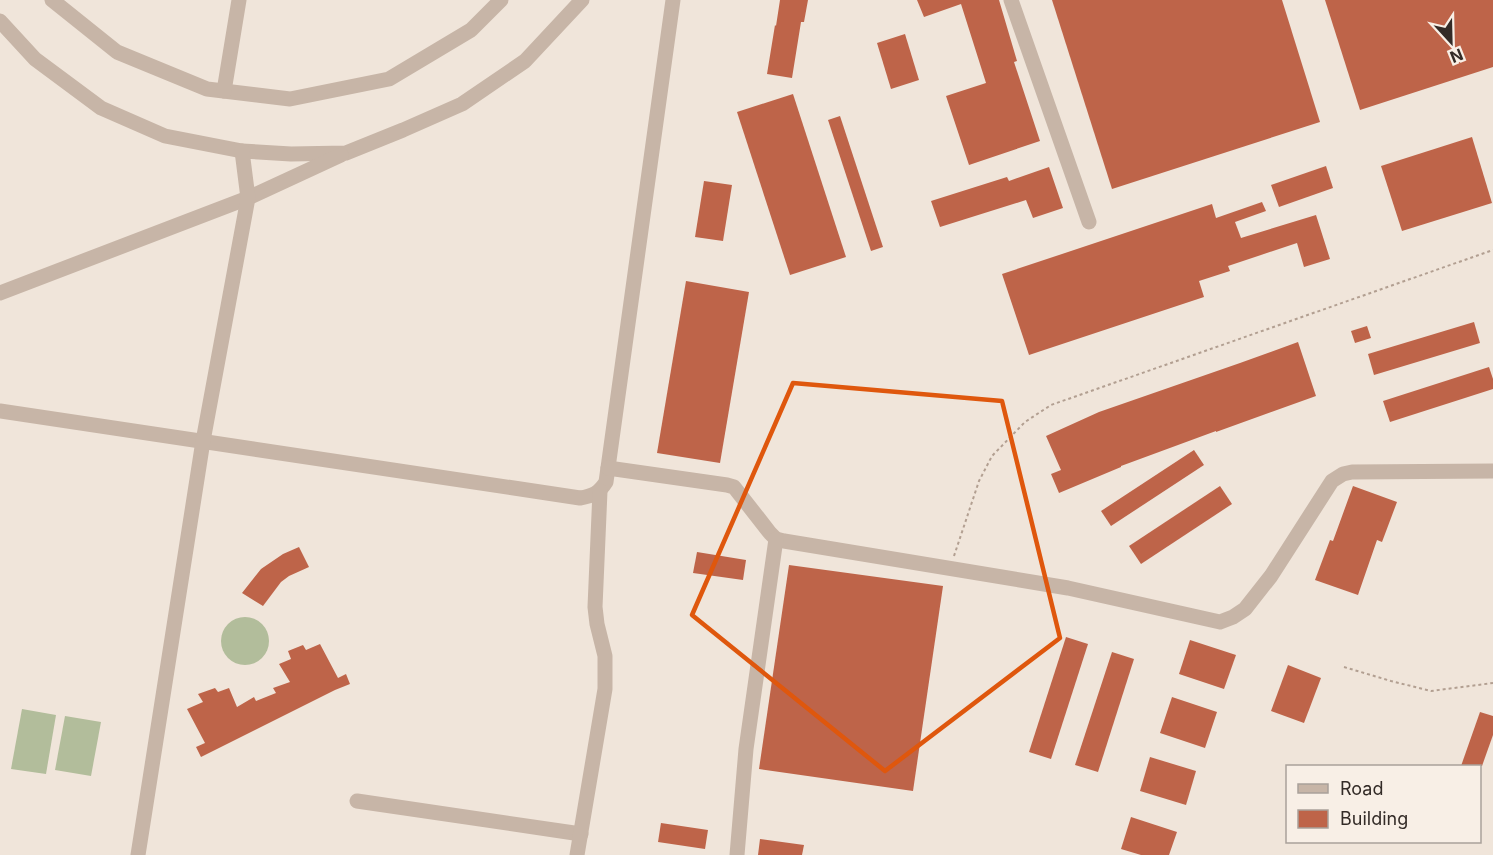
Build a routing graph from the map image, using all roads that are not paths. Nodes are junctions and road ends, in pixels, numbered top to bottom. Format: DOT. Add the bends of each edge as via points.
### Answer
graph roads {
  1 [pos="52,0"];
  2 [pos="238,0"];
  3 [pos="501,0"];
  4 [pos="582,0"];
  5 [pos="673,0"];
  6 [pos="1011,0"];
  7 [pos="0,21"];
  8 [pos="224,91"];
  9 [pos="242,151"];
  10 [pos="346,153"];
  11 [pos="248,198"];
  12 [pos="1089,222"];
  13 [pos="0,293"];
  14 [pos="0,411"];
  15 [pos="203,441"];
  16 [pos="608,468"];
  17 [pos="1493,471"];
  18 [pos="600,491"];
  19 [pos="776,539"];
  20 [pos="357,801"];
  21 [pos="580,834"];
  22 [pos="138,855"];
  23 [pos="577,855"];
  24 [pos="737,855"];
  1 -- 8 [label="street" via="117,52 207,89"];
  2 -- 8 [label="street"];
  3 -- 8 [label="street" via="471,30 389,79 290,99"];
  4 -- 10 [label="street" via="525,61 462,104"];
  5 -- 16 [label="street"];
  6 -- 12 [label="street"];
  7 -- 9 [label="street" via="35,59 101,108 165,136"];
  9 -- 10 [label="street"];
  9 -- 11 [label="street"];
  10 -- 11 [label="street"];
  11 -- 13 [label="street"];
  11 -- 15 [label="street"];
  14 -- 15 [label="street"];
  15 -- 18 [label="street" via="580,498"];
  15 -- 22 [label="street"];
  16 -- 18 [label="street"];
  16 -- 19 [label="street" via="734,487"];
  17 -- 19 [label="street" via="1343,474 1332,481 1245,609 1220,622 1068,588"];
  18 -- 21 [label="street" via="595,607 605,656 605,688"];
  19 -- 24 [label="street" via="746,749"];
  20 -- 21 [label="street"];
  21 -- 23 [label="street"];
}
